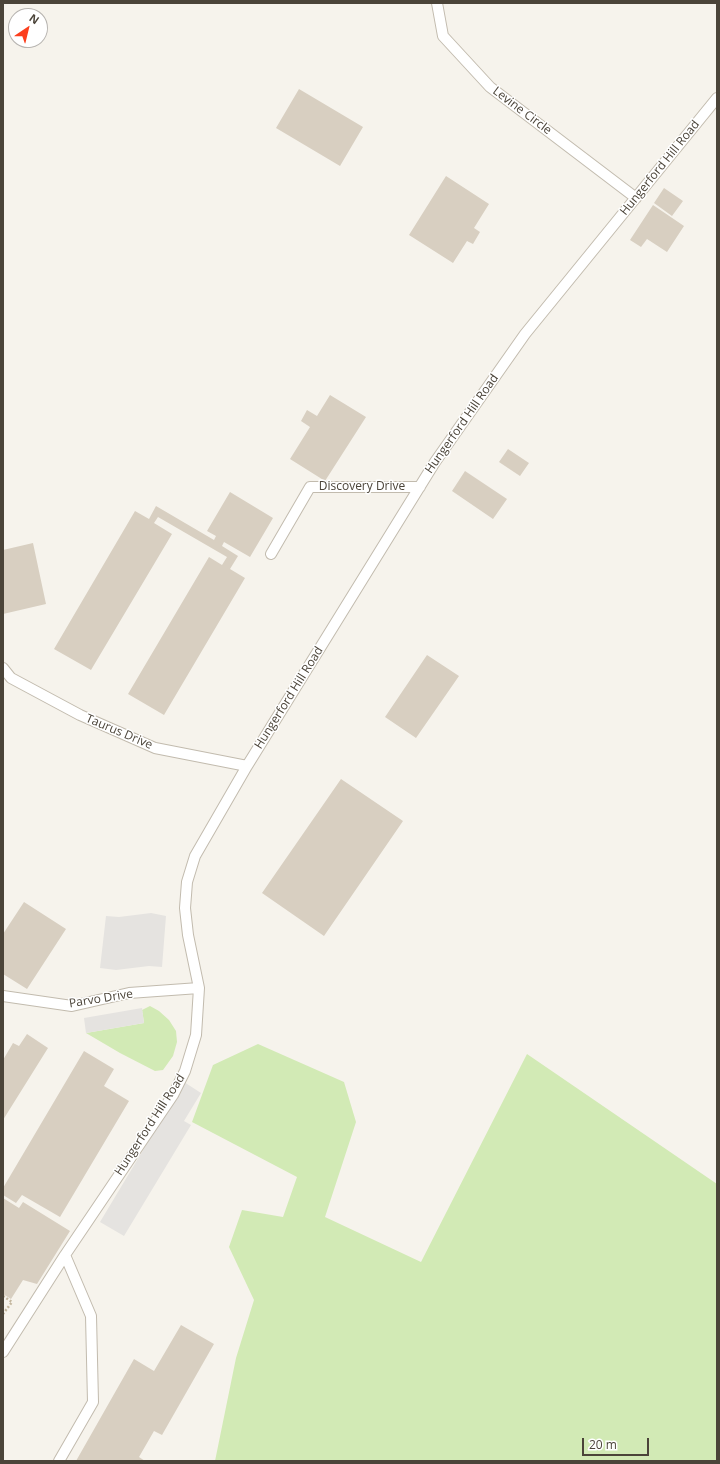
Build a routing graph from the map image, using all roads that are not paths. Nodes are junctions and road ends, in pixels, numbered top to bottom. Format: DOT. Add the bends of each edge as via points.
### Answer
graph roads {
  1 [pos="437,3"];
  2 [pos="717,98"];
  3 [pos="636,198"];
  4 [pos="420,487"];
  5 [pos="271,554"];
  6 [pos="3,668"];
  7 [pos="247,766"];
  8 [pos="199,988"];
  9 [pos="3,996"];
  10 [pos="65,1255"];
  11 [pos="3,1352"];
  12 [pos="59,1461"];
  1 -- 3 [label="lane, Levine Circle" via="443,36 490,87"];
  2 -- 3 [label="lane, Hungerford Hill Road"];
  3 -- 4 [label="lane, Hungerford Hill Road" via="525,334"];
  4 -- 5 [label="lane, Discovery Drive" via="310,487"];
  4 -- 7 [label="lane, Hungerford Hill Road"];
  6 -- 7 [label="lane, Taurus Drive" via="11,678 80,715 155,748"];
  7 -- 8 [label="lane, Hungerford Hill Road" via="195,856 187,882 185,908 188,935"];
  8 -- 9 [label="lane, Parvo Drive" via="129,993 72,1006"];
  8 -- 10 [label="lane, Hungerford Hill Road" via="196,1035 186,1071 173,1095"];
  10 -- 11 [label="lane, Hungerford Hill Road"];
  10 -- 12 [label="lane" via="92,1316 93,1402"];
}
